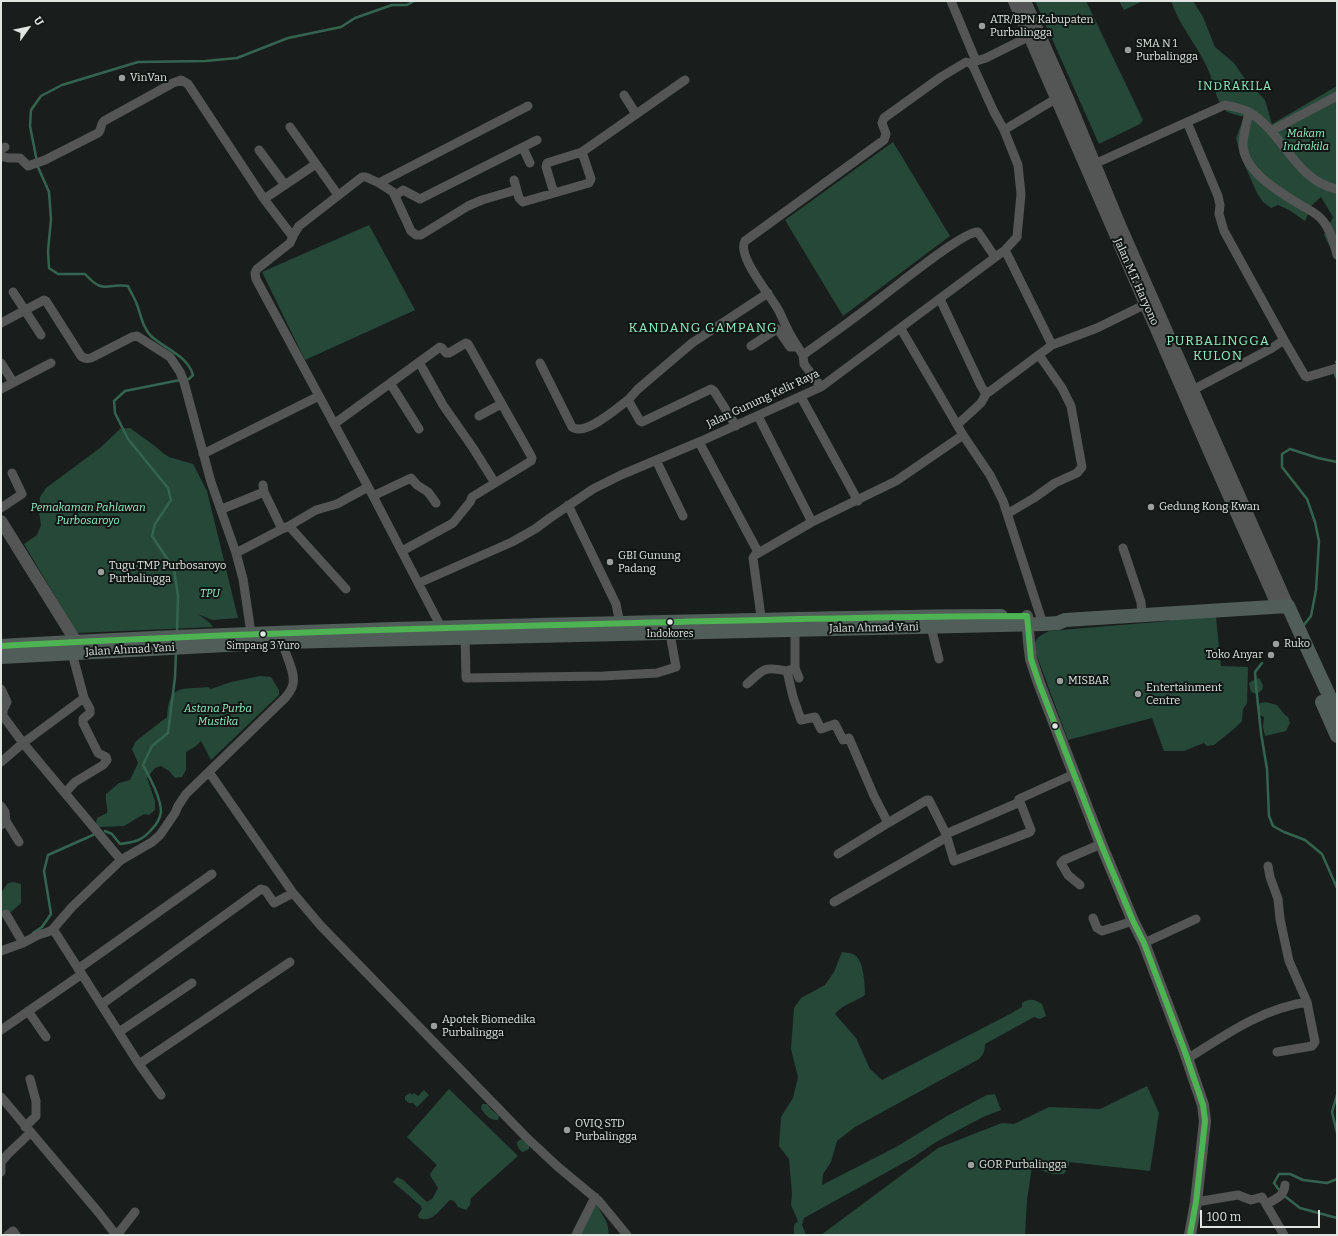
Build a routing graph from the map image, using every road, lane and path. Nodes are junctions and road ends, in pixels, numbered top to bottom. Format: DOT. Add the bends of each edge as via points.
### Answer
graph roads {
  1 [pos="951,1"];
  2 [pos="1014,1"];
  3 [pos="1025,1"];
  4 [pos="1030,36"];
  5 [pos="973,62"];
  6 [pos="685,80"];
  7 [pos="624,95"];
  8 [pos="1337,96"];
  9 [pos="1057,98"];
  10 [pos="528,106"];
  11 [pos="1249,112"];
  12 [pos="636,114"];
  13 [pos="1187,122"];
  14 [pos="290,127"];
  15 [pos="1004,130"];
  16 [pos="1271,131"];
  17 [pos="537,140"];
  18 [pos="523,148"];
  19 [pos="259,150"];
  20 [pos="582,152"];
  21 [pos="1,156"];
  22 [pos="530,163"];
  23 [pos="316,164"];
  24 [pos="1091,165"];
  25 [pos="379,183"];
  26 [pos="285,185"];
  27 [pos="1336,189"];
  28 [pos="554,193"];
  29 [pos="338,194"];
  30 [pos="395,196"];
  31 [pos="264,199"];
  32 [pos="293,238"];
  33 [pos="1005,250"];
  34 [pos="1337,255"];
  35 [pos="995,257"];
  36 [pos="13,292"];
  37 [pos="765,295"];
  38 [pos="940,299"];
  39 [pos="1146,304"];
  40 [pos="26,311"];
  41 [pos="1,323"];
  42 [pos="901,329"];
  43 [pos="40,335"];
  44 [pos="1284,340"];
  45 [pos="751,346"];
  46 [pos="1052,346"];
  47 [pos="797,349"];
  48 [pos="1039,355"];
  49 [pos="419,362"];
  50 [pos="1,363"];
  51 [pos="51,363"];
  52 [pos="540,363"];
  53 [pos="1337,368"];
  54 [pos="13,382"];
  55 [pos="390,383"];
  56 [pos="1,389"];
  57 [pos="817,390"];
  58 [pos="987,392"];
  59 [pos="1189,392"];
  60 [pos="319,396"];
  61 [pos="801,397"];
  62 [pos="628,400"];
  63 [pos="501,404"];
  64 [pos="479,416"];
  65 [pos="758,416"];
  66 [pos="334,424"];
  67 [pos="958,425"];
  68 [pos="736,426"];
  69 [pos="419,429"];
  70 [pos="962,434"];
  71 [pos="699,442"];
  72 [pos="203,454"];
  73 [pos="656,460"];
  74 [pos="12,474"];
  75 [pos="495,483"];
  76 [pos="368,487"];
  77 [pos="373,496"];
  78 [pos="858,501"];
  79 [pos="436,503"];
  80 [pos="568,505"];
  81 [pos="1,508"];
  82 [pos="222,509"];
  83 [pos="1007,514"];
  84 [pos="683,516"];
  85 [pos="1,521"];
  86 [pos="812,522"];
  87 [pos="286,528"];
  88 [pos="5,535"];
  89 [pos="1123,548"];
  90 [pos="402,551"];
  91 [pos="758,552"];
  92 [pos="236,553"];
  93 [pos="419,583"];
  94 [pos="346,589"];
  95 [pos="1283,606"];
  96 [pos="1142,615"];
  97 [pos="1035,621"];
  98 [pos="762,625"];
  99 [pos="441,627"];
  100 [pos="677,627"];
  101 [pos="931,627"];
  102 [pos="621,628"];
  103 [pos="796,630"];
  104 [pos="465,632"];
  105 [pos="251,633"];
  106 [pos="282,637"];
  107 [pos="174,642"];
  108 [pos="1,646"];
  109 [pos="77,649"];
  110 [pos="1,657"];
  111 [pos="939,659"];
  112 [pos="791,670"];
  113 [pos="799,678"];
  114 [pos="747,684"];
  115 [pos="1,689"];
  116 [pos="1328,691"];
  117 [pos="84,698"];
  118 [pos="1337,713"];
  119 [pos="1337,736"];
  120 [pos="23,743"];
  121 [pos="1,762"];
  122 [pos="209,772"];
  123 [pos="1074,774"];
  124 [pos="65,793"];
  125 [pos="1020,802"];
  126 [pos="1,806"];
  127 [pos="4,823"];
  128 [pos="888,823"];
  129 [pos="946,836"];
  130 [pos="19,842"];
  131 [pos="1101,844"];
  132 [pos="838,854"];
  133 [pos="121,860"];
  134 [pos="1268,866"];
  135 [pos="212,874"];
  136 [pos="1080,885"];
  137 [pos="293,893"];
  138 [pos="834,902"];
  139 [pos="6,914"];
  140 [pos="1093,918"];
  141 [pos="1196,918"];
  142 [pos="1133,921"];
  143 [pos="53,929"];
  144 [pos="21,940"];
  145 [pos="1144,943"];
  146 [pos="1,951"];
  147 [pos="290,962"];
  148 [pos="80,971"];
  149 [pos="192,984"];
  150 [pos="1307,1002"];
  151 [pos="102,1004"];
  152 [pos="28,1011"];
  153 [pos="1,1030"];
  154 [pos="119,1032"];
  155 [pos="46,1037"];
  156 [pos="1277,1052"];
  157 [pos="1187,1059"];
  158 [pos="139,1064"];
  159 [pos="30,1079"];
  160 [pos="161,1095"];
  161 [pos="1,1097"];
  162 [pos="28,1130"];
  163 [pos="1,1163"];
  164 [pos="1,1172"];
  165 [pos="1285,1185"];
  166 [pos="595,1197"];
  167 [pos="1196,1202"];
  168 [pos="1266,1204"];
  169 [pos="136,1212"];
  170 [pos="8,1235"];
  171 [pos="16,1235"];
  172 [pos="117,1235"];
  173 [pos="576,1235"];
  174 [pos="627,1235"];
  175 [pos="1190,1235"];
  176 [pos="1284,1235"];
  1 -- 5 [label="street, Jalan Gunung Kelir Raya"];
  2 -- 4 [label="main road, Jalan M.T. Haryono"];
  3 -- 24 [label="main road, Jalan M.T. Haryono" via="1069,101"];
  4 -- 5 [label="street"];
  4 -- 9 [label="main road, Jalan M.T. Haryono"];
  5 -- 15 [label="street, Jalan Gunung Kelir Raya"];
  5 -- 37 [label="street" via="966,62 941,77 884,118 884,140 745,240 743,244 747,258"];
  6 -- 12 [label="street"];
  7 -- 12 [label="street"];
  8 -- 16 [label="street"];
  9 -- 15 [label="street"];
  9 -- 24 [label="main road, Jalan M.T. Haryono"];
  10 -- 25 [label="street"];
  11 -- 13 [label="street" via="1225,105"];
  11 -- 16 [label="street"];
  11 -- 34 [label="street" via="1243,145 1250,165 1273,187 1316,214 1324,222"];
  12 -- 20 [label="street"];
  13 -- 24 [label="street"];
  13 -- 44 [label="street" via="1218,196 1224,232"];
  14 -- 23 [label="street"];
  15 -- 33 [label="street, Jalan Gunung Kelir Raya" via="1018,165 1021,194 1017,237"];
  16 -- 27 [label="street" via="1310,177 1321,185"];
  17 -- 18 [label="street"];
  18 -- 22 [label="street"];
  18 -- 30 [label="street" via="420,199 403,190"];
  19 -- 26 [label="street"];
  20 -- 28 [label="street" via="546,165"];
  20 -- 28 [label="street" via="591,181"];
  21 -- 31 [label="street" via="20,158 30,166 45,160 98,133 104,121 181,80 188,84"];
  23 -- 26 [label="street"];
  23 -- 29 [label="street"];
  24 -- 39 [label="main road, Jalan M.T. Haryono"];
  24 -- 59 [label="main road, Jalan M.T. Haryono"];
  25 -- 29 [label="street" via="364,176"];
  25 -- 30 [label="street"];
  26 -- 31 [label="street"];
  28 -- 30 [label="street" via="523,202 515,185 482,200 418,236 411,231"];
  29 -- 32 [label="street" via="298,226"];
  31 -- 32 [label="street"];
  32 -- 60 [label="street" via="257,269 255,275"];
  33 -- 35 [label="street, Jalan Gunung Kelir Raya"];
  33 -- 46 [label="street"];
  35 -- 38 [label="street, Jalan Gunung Kelir Raya"];
  35 -- 47 [label="street" via="978,232 973,232 945,249 870,307"];
  36 -- 40 [label="street"];
  37 -- 47 [label="street" via="780,312"];
  37 -- 62 [label="street" via="692,342"];
  38 -- 42 [label="street, Jalan Gunung Kelir Raya"];
  38 -- 58 [label="street" via="981,386"];
  39 -- 46 [label="street"];
  39 -- 59 [label="main road, Jalan M.T. Haryono"];
  40 -- 41 [label="street"];
  40 -- 43 [label="street"];
  40 -- 72 [label="street" via="46,300 80,356 86,359 137,336 170,357 184,382"];
  42 -- 57 [label="street, Jalan Gunung Kelir Raya"];
  42 -- 67 [label="street"];
  44 -- 53 [label="street" via="1305,376"];
  44 -- 59 [label="street"];
  45 -- 47 [label="street" via="777,330 789,346"];
  46 -- 48 [label="street"];
  47 -- 57 [label="street"];
  48 -- 58 [label="street"];
  48 -- 83 [label="street" via="1071,406 1082,467 1077,473 1055,483"];
  49 -- 55 [label="street"];
  49 -- 63 [label="street" via="440,347 449,354 467,343"];
  49 -- 75 [label="street" via="443,405"];
  50 -- 54 [label="street"];
  51 -- 54 [label="street"];
  52 -- 62 [label="street" via="572,427 578,429 600,421"];
  54 -- 56 [label="street"];
  55 -- 66 [label="street"];
  55 -- 69 [label="street"];
  57 -- 61 [label="street, Jalan Gunung Kelir Raya"];
  58 -- 67 [label="street" via="981,403"];
  59 -- 95 [label="main road, Jalan M.T. Haryono"];
  60 -- 66 [label="street"];
  60 -- 72 [label="street"];
  61 -- 65 [label="street, Jalan Gunung Kelir Raya"];
  61 -- 78 [label="street"];
  62 -- 68 [label="street" via="642,422 712,390"];
  63 -- 64 [label="street"];
  63 -- 75 [label="street" via="532,460"];
  65 -- 68 [label="street, Jalan Gunung Kelir Raya"];
  65 -- 86 [label="street"];
  66 -- 76 [label="street"];
  67 -- 70 [label="street"];
  68 -- 71 [label="street, Jalan Gunung Kelir Raya"];
  70 -- 78 [label="street" via="896,481"];
  70 -- 83 [label="street" via="990,475"];
  71 -- 73 [label="street, Jalan Gunung Kelir Raya"];
  71 -- 91 [label="street"];
  72 -- 82 [label="street"];
  73 -- 80 [label="street, Jalan Gunung Kelir Raya" via="593,489"];
  73 -- 84 [label="street"];
  74 -- 81 [label="street" via="22,494"];
  75 -- 90 [label="street" via="472,497 453,523"];
  76 -- 77 [label="street"];
  76 -- 87 [label="street" via="337,504 322,507"];
  77 -- 79 [label="street" via="411,478 428,492"];
  77 -- 90 [label="street"];
  78 -- 86 [label="street"];
  80 -- 93 [label="street, Jalan Gunung Kelir Raya" via="512,542"];
  80 -- 102 [label="street" via="616,604"];
  82 -- 87 [label="street" via="263,489"];
  82 -- 92 [label="street"];
  83 -- 97 [label="street"];
  85 -- 88 [label="main road"];
  86 -- 91 [label="street"];
  87 -- 92 [label="street"];
  87 -- 94 [label="street"];
  88 -- 109 [label="main road"];
  89 -- 96 [label="street" via="1141,602"];
  90 -- 93 [label="street"];
  91 -- 98 [label="street" via="753,558"];
  92 -- 105 [label="street" via="243,579"];
  93 -- 99 [label="street"];
  95 -- 96 [label="main road, Jalan Ahmad Yani"];
  95 -- 116 [label="main road"];
  96 -- 97 [label="main road, Jalan Ahmad Yani" via="1065,620 1058,617"];
  97 -- 98 [label="main road, Jalan Ahmad Yani" via="892,617"];
  97 -- 101 [label="main road, Jalan Ahmad Yani"];
  97 -- 123 [label="main road" via="1029,642 1033,665"];
  98 -- 100 [label="main road, Jalan Ahmad Yani"];
  98 -- 103 [label="main road, Jalan Ahmad Yani"];
  99 -- 104 [label="main road, Jalan Ahmad Yani"];
  99 -- 106 [label="main road, Jalan Ahmad Yani"];
  100 -- 102 [label="main road, Jalan Ahmad Yani"];
  100 -- 104 [label="street" via="676,667 657,673 574,677 466,678"];
  101 -- 103 [label="main road, Jalan Ahmad Yani"];
  101 -- 111 [label="street"];
  102 -- 104 [label="main road, Jalan Ahmad Yani"];
  103 -- 112 [label="street"];
  104 -- 106 [label="main road, Jalan Ahmad Yani"];
  105 -- 106 [label="main road, Jalan Ahmad Yani"];
  105 -- 107 [label="main road, Jalan Ahmad Yani"];
  106 -- 107 [label="main road, Jalan Ahmad Yani"];
  106 -- 122 [label="street" via="294,678 291,690"];
  107 -- 109 [label="main road, Jalan Ahmad Yani"];
  108 -- 109 [label="main road, Jalan Ahmad Yani"];
  109 -- 110 [label="main road, Jalan Ahmad Yani"];
  109 -- 117 [label="street"];
  112 -- 113 [label="street"];
  112 -- 114 [label="street" via="764,669"];
  112 -- 128 [label="street" via="793,697 801,720 815,717 821,729 835,724 842,740 849,738"];
  115 -- 120 [label="street" via="7,702 3,716"];
  116 -- 118 [label="main road"];
  116 -- 119 [label="main road"];
  117 -- 120 [label="street"];
  117 -- 124 [label="street" via="90,713 82,723 98,753 107,760 75,782"];
  120 -- 121 [label="street"];
  120 -- 124 [label="street"];
  122 -- 133 [label="street" via="186,794 160,835"];
  122 -- 137 [label="street"];
  123 -- 125 [label="street" via="1020,798"];
  123 -- 131 [label="main road"];
  124 -- 133 [label="street"];
  125 -- 129 [label="street"];
  125 -- 129 [label="street" via="1031,830 1028,834 956,861 953,859"];
  126 -- 127 [label="street" via="5,812"];
  127 -- 130 [label="street"];
  128 -- 129 [label="street" via="928,799"];
  128 -- 132 [label="street"];
  129 -- 138 [label="street"];
  131 -- 136 [label="street" via="1062,862 1061,865 1068,875"];
  131 -- 142 [label="main road"];
  133 -- 143 [label="street"];
  134 -- 150 [label="street" via="1278,899 1289,961"];
  135 -- 148 [label="street"];
  137 -- 151 [label="street" via="274,903 265,890 261,889"];
  137 -- 166 [label="street" via="321,926 526,1137"];
  139 -- 144 [label="street"];
  140 -- 142 [label="street" via="1097,928 1102,931"];
  141 -- 145 [label="street"];
  142 -- 145 [label="main road"];
  143 -- 144 [label="street"];
  143 -- 148 [label="street"];
  144 -- 146 [label="street"];
  145 -- 157 [label="main road"];
  147 -- 158 [label="street"];
  148 -- 151 [label="street"];
  148 -- 152 [label="street"];
  149 -- 154 [label="street"];
  150 -- 156 [label="street" via="1314,1044"];
  150 -- 157 [label="street" via="1289,1005 1252,1020"];
  151 -- 154 [label="street"];
  152 -- 153 [label="street"];
  152 -- 155 [label="street"];
  154 -- 158 [label="street"];
  157 -- 167 [label="main road" via="1205,1121"];
  158 -- 160 [label="street"];
  159 -- 162 [label="street" via="36,1101 36,1116"];
  161 -- 162 [label="street"];
  162 -- 163 [label="street"];
  162 -- 172 [label="street"];
  163 -- 164 [label="street"];
  165 -- 168 [label="street" via="1284,1192"];
  166 -- 173 [label="street"];
  166 -- 174 [label="street"];
  167 -- 168 [label="street" via="1238,1195 1251,1200 1262,1197"];
  167 -- 175 [label="main road"];
  168 -- 176 [label="street"];
  169 -- 172 [label="street"];
  170 -- 171 [label="street" via="13,1232"];
}
